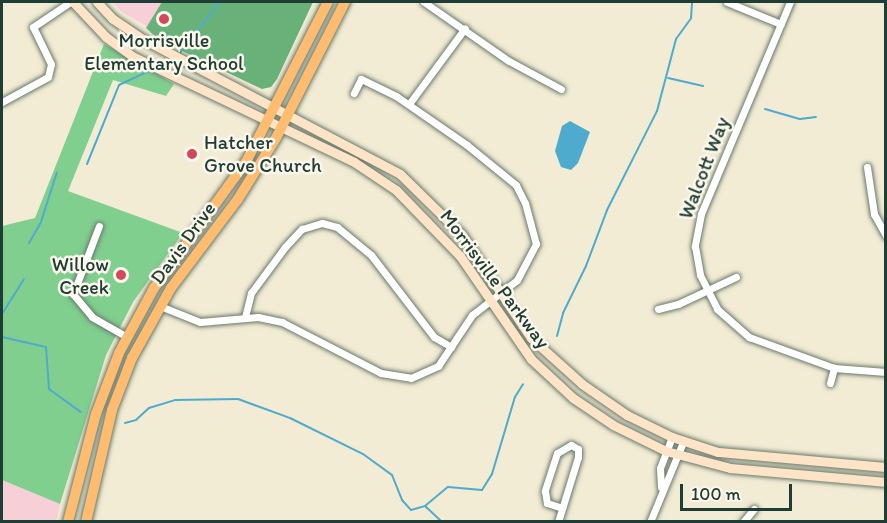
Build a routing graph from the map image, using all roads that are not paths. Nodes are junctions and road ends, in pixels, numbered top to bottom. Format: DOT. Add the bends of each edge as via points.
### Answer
graph roads {
  1 [pos="72,2"];
  2 [pos="97,2"];
  3 [pos="328,2"];
  4 [pos="345,2"];
  5 [pos="424,2"];
  6 [pos="727,2"];
  7 [pos="790,2"];
  8 [pos="781,24"];
  9 [pos="465,28"];
  10 [pos="133,33"];
  11 [pos="122,49"];
  12 [pos="561,89"];
  13 [pos="354,93"];
  14 [pos="2,102"];
  15 [pos="409,104"];
  16 [pos="277,107"];
  17 [pos="290,114"];
  18 [pos="269,120"];
  19 [pos="283,127"];
  20 [pos="867,167"];
  21 [pos="99,226"];
  22 [pos="885,236"];
  23 [pos="736,277"];
  24 [pos="706,292"];
  25 [pos="500,294"];
  26 [pos="488,301"];
  27 [pos="160,306"];
  28 [pos="658,309"];
  29 [pos="245,317"];
  30 [pos="127,337"];
  31 [pos="451,347"];
  32 [pos="834,368"];
  33 [pos="885,372"];
  34 [pos="830,383"];
  35 [pos="672,437"];
  36 [pos="683,442"];
  37 [pos="666,451"];
  38 [pos="678,455"];
  39 [pos="885,467"];
  40 [pos="885,482"];
  41 [pos="661,487"];
  42 [pos="562,508"];
  43 [pos="754,509"];
  44 [pos="68,522"];
  45 [pos="86,522"];
  46 [pos="558,522"];
  47 [pos="650,522"];
  48 [pos="742,522"];
  1 -- 11 [label="main road, Morrisville Parkway"];
  1 -- 14 [label="street" via="33,27 51,64 48,77"];
  2 -- 10 [label="main road, Morrisville Parkway"];
  3 -- 16 [label="main road, Davis Drive"];
  4 -- 17 [label="main road, Davis Drive"];
  5 -- 9 [label="street"];
  6 -- 8 [label="street"];
  7 -- 8 [label="street, Walcott Way"];
  8 -- 24 [label="street, Walcott Way" via="698,225 696,259"];
  9 -- 12 [label="street" via="508,61"];
  9 -- 15 [label="street"];
  10 -- 11 [label="street"];
  10 -- 16 [label="main road, Morrisville Parkway"];
  11 -- 18 [label="main road, Morrisville Parkway"];
  13 -- 15 [label="street" via="361,79"];
  15 -- 25 [label="street" via="497,167 522,194 535,232 535,250 517,280"];
  16 -- 17 [label="main road, Morrisville Parkway"];
  16 -- 18 [label="main road, Davis Drive"];
  17 -- 19 [label="main road, Davis Drive"];
  17 -- 25 [label="main road, Morrisville Parkway" via="385,164 425,194 462,235"];
  18 -- 19 [label="main road, Morrisville Parkway"];
  18 -- 30 [label="main road, Davis Drive" via="223,196 154,288"];
  19 -- 26 [label="main road, Morrisville Parkway" via="354,162 396,190 460,256"];
  19 -- 27 [label="main road, Davis Drive" via="238,200"];
  20 -- 22 [label="street" via="874,214"];
  21 -- 30 [label="street" via="73,294 92,317"];
  23 -- 24 [label="street"];
  24 -- 28 [label="street"];
  24 -- 32 [label="street, Walcott Way" via="725,319 749,338"];
  25 -- 26 [label="street"];
  25 -- 35 [label="main road, Morrisville Parkway" via="531,338 582,384 627,415"];
  26 -- 31 [label="street" via="467,321"];
  26 -- 37 [label="main road, Morrisville Parkway" via="531,359 566,392 613,425"];
  27 -- 29 [label="street" via="200,322"];
  27 -- 45 [label="main road, Davis Drive" via="123,379"];
  29 -- 31 [label="street" via="282,322 393,377 411,378 430,371"];
  29 -- 31 [label="street" via="251,293 285,247 302,229 322,223 337,227 371,255 434,337"];
  30 -- 44 [label="main road, Davis Drive" via="103,393"];
  32 -- 33 [label="street, Walcott Way"];
  32 -- 34 [label="street"];
  35 -- 36 [label="main road, Morrisville Parkway"];
  35 -- 37 [label="street"];
  36 -- 38 [label="street"];
  36 -- 39 [label="main road, Morrisville Parkway" via="750,457"];
  37 -- 38 [label="main road, Morrisville Parkway"];
  37 -- 41 [label="street" via="659,474"];
  38 -- 40 [label="main road, Morrisville Parkway" via="753,471"];
  38 -- 41 [label="street"];
  41 -- 47 [label="street"];
  42 -- 42 [label="street" via="548,502 545,491 557,453 571,446 578,449 578,457"];
  42 -- 46 [label="street"];
  43 -- 48 [label="street"];
}
